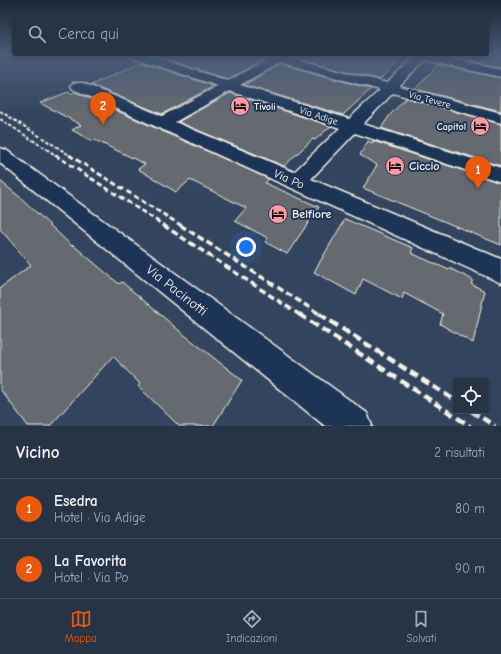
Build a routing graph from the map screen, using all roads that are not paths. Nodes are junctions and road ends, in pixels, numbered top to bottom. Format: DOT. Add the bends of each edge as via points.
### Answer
graph roads {
  1 [pos="196,75"];
  2 [pos="246,75"];
  3 [pos="343,75"];
  4 [pos="402,75"];
  5 [pos="78,86"];
  6 [pos="229,86"];
  7 [pos="390,88"];
  8 [pos="501,118"];
  9 [pos="162,123"];
  10 [pos="352,126"];
  11 [pos="0,154"];
  12 [pos="501,175"];
  13 [pos="296,182"];
  14 [pos="501,271"];
  15 [pos="354,426"];
  1 -- 6 [label="street, Via Adige"];
  2 -- 6 [label="street"];
  3 -- 7 [label="street, Via Tevere"];
  4 -- 7 [label="street"];
  5 -- 9 [label="street, Via Po"];
  6 -- 9 [label="street"];
  6 -- 10 [label="street, Via Adige"];
  7 -- 8 [label="street, Via Tevere"];
  7 -- 10 [label="street"];
  9 -- 13 [label="street, Via Po"];
  10 -- 12 [label="street, Via Adige"];
  10 -- 13 [label="street"];
  11 -- 15 [label="street, Via Pacinotti"];
  13 -- 14 [label="street, Via Po"];
}
